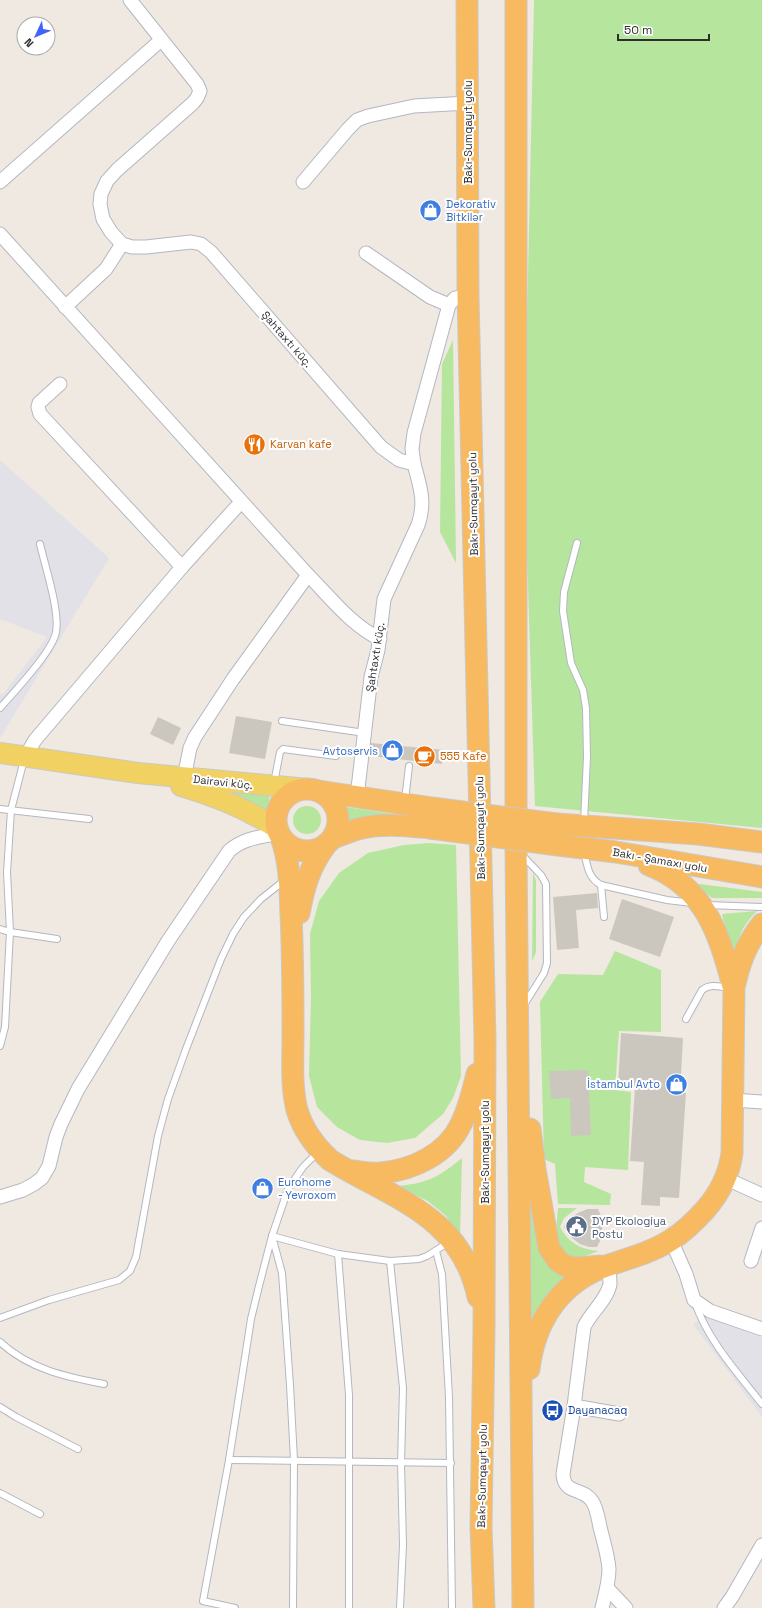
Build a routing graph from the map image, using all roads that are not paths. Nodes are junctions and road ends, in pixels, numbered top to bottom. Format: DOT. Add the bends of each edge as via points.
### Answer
graph roads {
  1 [pos="130,0"];
  2 [pos="467,0"];
  3 [pos="516,0"];
  4 [pos="161,40"];
  5 [pos="468,103"];
  6 [pos="0,182"];
  7 [pos="303,182"];
  8 [pos="0,234"];
  9 [pos="122,244"];
  10 [pos="366,253"];
  11 [pos="468,294"];
  12 [pos="449,305"];
  13 [pos="65,307"];
  14 [pos="60,384"];
  15 [pos="414,464"];
  16 [pos="240,502"];
  17 [pos="577,543"];
  18 [pos="40,544"];
  19 [pos="182,567"];
  20 [pos="308,575"];
  21 [pos="380,639"];
  22 [pos="0,708"];
  23 [pos="282,721"];
  24 [pos="365,733"];
  25 [pos="0,753"];
  26 [pos="336,756"];
  27 [pos="25,757"];
  28 [pos="409,766"];
  29 [pos="138,773"];
  30 [pos="184,778"];
  31 [pos="273,787"];
  32 [pos="311,790"];
  33 [pos="357,797"];
  34 [pos="404,804"];
  35 [pos="0,809"];
  36 [pos="11,810"];
  37 [pos="431,818"];
  38 [pos="89,820"];
  39 [pos="584,826"];
  40 [pos="279,833"];
  41 [pos="329,842"];
  42 [pos="762,842"];
  43 [pos="516,848"];
  44 [pos="583,848"];
  45 [pos="616,852"];
  46 [pos="762,864"];
  47 [pos="290,876"];
  48 [pos="762,877"];
  49 [pos="601,886"];
  50 [pos="701,904"];
  51 [pos="762,907"];
  52 [pos="604,916"];
  53 [pos="762,924"];
  54 [pos="0,929"];
  55 [pos="10,932"];
  56 [pos="57,939"];
  57 [pos="293,948"];
  58 [pos="734,988"];
  59 [pos="517,1016"];
  60 [pos="686,1019"];
  61 [pos="485,1040"];
  62 [pos="0,1046"];
  63 [pos="733,1100"];
  64 [pos="762,1102"];
  65 [pos="319,1150"];
  66 [pos="348,1171"];
  67 [pos="727,1179"];
  68 [pos="762,1195"];
  69 [pos="0,1197"];
  70 [pos="762,1228"];
  71 [pos="272,1236"];
  72 [pos="671,1240"];
  73 [pos="444,1246"];
  74 [pos="338,1254"];
  75 [pos="390,1261"];
  76 [pos="751,1261"];
  77 [pos="609,1265"];
  78 [pos="694,1300"];
  79 [pos="0,1318"];
  80 [pos="484,1329"];
  81 [pos="762,1329"];
  82 [pos="0,1342"];
  83 [pos="104,1384"];
  84 [pos="762,1404"];
  85 [pos="574,1406"];
  86 [pos="0,1407"];
  87 [pos="619,1414"];
  88 [pos="522,1427"];
  89 [pos="78,1449"];
  90 [pos="229,1460"];
  91 [pos="294,1460"];
  92 [pos="349,1462"];
  93 [pos="451,1462"];
  94 [pos="401,1463"];
  95 [pos="0,1492"];
  96 [pos="40,1514"];
  97 [pos="523,1524"];
  98 [pos="481,1527"];
  99 [pos="762,1545"];
  100 [pos="607,1588"];
  101 [pos="235,1608"];
  102 [pos="293,1608"];
  103 [pos="349,1608"];
  104 [pos="400,1608"];
  105 [pos="452,1608"];
  106 [pos="477,1608"];
  107 [pos="484,1608"];
  108 [pos="523,1608"];
  109 [pos="532,1608"];
  110 [pos="602,1608"];
  111 [pos="626,1608"];
  112 [pos="724,1608"];
  1 -- 4 [label="street"];
  2 -- 5 [label="highway, Bakı-Sumqayıt yolu"];
  3 -- 43 [label="highway"];
  4 -- 6 [label="street"];
  4 -- 9 [label="street" via="200,91 193,104 107,181 101,194 103,219"];
  5 -- 7 [label="street" via="414,106 357,120"];
  5 -- 11 [label="highway, Bakı-Sumqayıt yolu"];
  8 -- 13 [label="street"];
  9 -- 13 [label="street" via="106,269"];
  9 -- 15 [label="street, Şahtaxtı küç." via="146,247 191,242 201,244 211,252 381,447 399,460"];
  10 -- 12 [label="street" via="430,297"];
  11 -- 12 [label="street" via="455,298"];
  11 -- 61 [label="highway, Bakı-Sumqayıt yolu"];
  12 -- 15 [label="street" via="414,433"];
  13 -- 16 [label="street"];
  14 -- 19 [label="street" via="39,403 40,414"];
  15 -- 21 [label="street, Şahtaxtı küç." via="423,512 384,599"];
  16 -- 19 [label="street"];
  16 -- 20 [label="street"];
  17 -- 39 [label="lane" via="564,592 564,611 571,663 583,690 586,708"];
  18 -- 22 [label="lane" via="57,619 56,633 42,657"];
  19 -- 27 [label="street" via="35,740"];
  20 -- 21 [label="street" via="356,623"];
  20 -- 30 [label="street" via="233,679 195,737"];
  21 -- 24 [label="street, Şahtaxtı küç." via="371,677"];
  23 -- 24 [label="lane"];
  24 -- 33 [label="street, Şahtaxtı küç."];
  25 -- 27 [label="main road, Dairəvi küç."];
  26 -- 31 [label="lane" via="283,749 280,752"];
  27 -- 29 [label="main road, Dairəvi küç."];
  27 -- 36 [label="lane"];
  28 -- 34 [label="lane"];
  29 -- 30 [label="main road, Dairəvi küç."];
  29 -- 40 [label="main road, Dairəvi küç." via="202,792 243,808"];
  30 -- 31 [label="main road, Dairəvi küç."];
  31 -- 32 [label="main road, Dairəvi küç."];
  32 -- 33 [label="highway"];
  32 -- 40 [label="highway" via="292,793 283,802 277,813"];
  32 -- 41 [label="highway" via="331,800 336,809 337,829"];
  33 -- 34 [label="highway"];
  34 -- 37 [label="highway"];
  35 -- 36 [label="lane"];
  36 -- 38 [label="lane"];
  36 -- 55 [label="lane" via="7,872"];
  37 -- 39 [label="highway, bridge"];
  37 -- 41 [label="highway" via="362,828"];
  37 -- 44 [label="highway, Bakı - Şamaxı yolu, bridge"];
  39 -- 42 [label="highway" via="698,834"];
  40 -- 41 [label="highway" via="288,844 306,851 316,850"];
  40 -- 47 [label="highway"];
  40 -- 69 [label="street" via="246,840 229,851 168,941 78,1089 61,1124 49,1166 42,1178 24,1190"];
  41 -- 57 [label="highway" via="315,860 305,884"];
  43 -- 59 [label="highway"];
  43 -- 59 [label="lane" via="546,884 547,963"];
  44 -- 45 [label="highway, Bakı - Şamaxı yolu"];
  44 -- 49 [label="lane" via="590,875"];
  45 -- 46 [label="highway" via="660,849"];
  45 -- 48 [label="highway, Bakı - Şamaxı yolu"];
  45 -- 50 [label="highway" via="659,868 677,879"];
  47 -- 57 [label="highway"];
  47 -- 79 [label="lane" via="252,908 233,934 221,959 168,1099 158,1136 136,1257 130,1271 119,1280 49,1300"];
  49 -- 50 [label="lane" via="667,900"];
  49 -- 52 [label="lane"];
  50 -- 51 [label="lane"];
  50 -- 58 [label="highway" via="717,934"];
  53 -- 58 [label="highway" via="745,950"];
  54 -- 55 [label="lane"];
  55 -- 56 [label="lane"];
  55 -- 62 [label="lane" via="5,1028"];
  57 -- 65 [label="highway" via="293,1084 304,1127"];
  58 -- 60 [label="lane" via="706,987"];
  58 -- 63 [label="highway"];
  59 -- 77 [label="highway" via="534,1169 549,1248 558,1261 566,1266 577,1268"];
  59 -- 88 [label="highway"];
  61 -- 66 [label="highway" via="468,1108 461,1125 444,1146 408,1169 380,1173"];
  61 -- 80 [label="highway, Bakı-Sumqayıt yolu"];
  63 -- 64 [label="street"];
  63 -- 67 [label="highway" via="732,1154"];
  65 -- 66 [label="highway"];
  65 -- 71 [label="lane" via="288,1189"];
  66 -- 73 [label="highway" via="420,1211 440,1226"];
  67 -- 68 [label="street"];
  67 -- 72 [label="highway" via="712,1202"];
  70 -- 76 [label="street"];
  71 -- 74 [label="lane"];
  71 -- 90 [label="lane" via="251,1319"];
  71 -- 91 [label="lane" via="282,1274"];
  72 -- 77 [label="highway" via="628,1260"];
  72 -- 78 [label="street"];
  73 -- 75 [label="lane" via="419,1259"];
  73 -- 80 [label="highway" via="465,1258 475,1285"];
  73 -- 93 [label="lane" via="442,1274 450,1397"];
  74 -- 75 [label="lane"];
  74 -- 92 [label="lane" via="349,1395"];
  75 -- 94 [label="lane" via="403,1388"];
  77 -- 85 [label="street" via="608,1288 584,1326"];
  77 -- 88 [label="highway" via="587,1274 571,1286 546,1314 532,1349"];
  78 -- 81 [label="street" via="710,1311"];
  78 -- 84 [label="lane" via="711,1337"];
  80 -- 98 [label="highway, Bakı-Sumqayıt yolu"];
  82 -- 83 [label="lane" via="24,1360 49,1371"];
  85 -- 87 [label="street"];
  85 -- 100 [label="street" via="563,1480 570,1488 587,1496 597,1511 609,1568"];
  86 -- 89 [label="lane"];
  88 -- 97 [label="highway"];
  90 -- 91 [label="lane"];
  90 -- 101 [label="lane" via="203,1601"];
  91 -- 92 [label="lane"];
  91 -- 102 [label="lane"];
  92 -- 94 [label="lane"];
  92 -- 103 [label="lane"];
  93 -- 94 [label="lane"];
  93 -- 105 [label="lane"];
  94 -- 104 [label="lane" via="403,1545"];
  95 -- 96 [label="lane"];
  97 -- 108 [label="highway"];
  97 -- 109 [label="highway"];
  98 -- 106 [label="highway"];
  98 -- 107 [label="highway, Bakı-Sumqayıt yolu"];
  99 -- 112 [label="street"];
  100 -- 110 [label="street"];
  100 -- 111 [label="street"];
}
